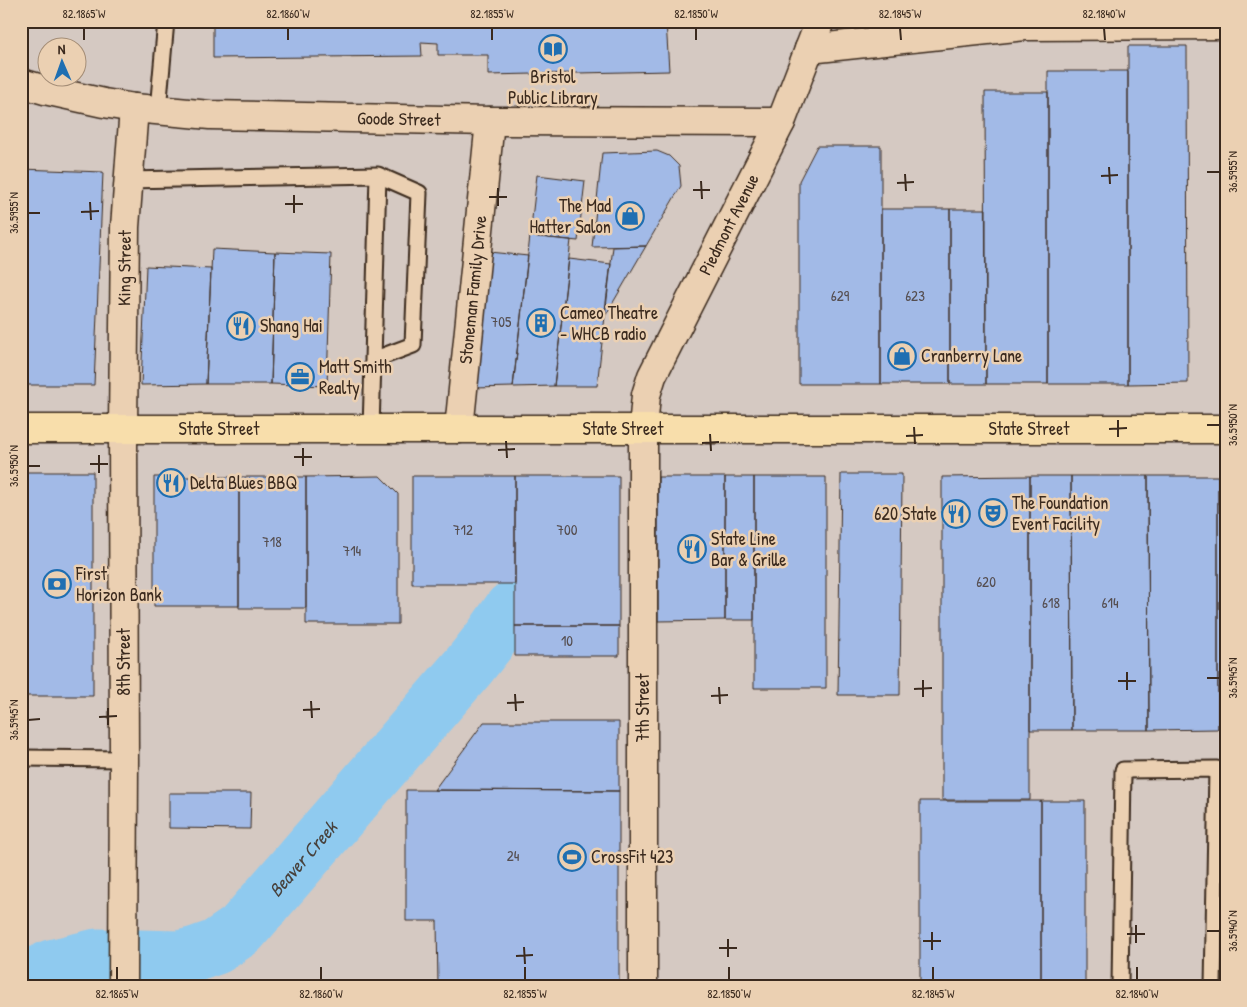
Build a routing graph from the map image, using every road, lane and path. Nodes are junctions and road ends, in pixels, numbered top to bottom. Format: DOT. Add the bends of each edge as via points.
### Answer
graph roads {
  1 [pos="166,21"];
  2 [pos="820,21"];
  3 [pos="1025,24"];
  4 [pos="1226,25"];
  5 [pos="809,49"];
  6 [pos="21,83"];
  7 [pos="146,109"];
  8 [pos="490,121"];
  9 [pos="780,122"];
  10 [pos="378,175"];
  11 [pos="128,180"];
  12 [pos="373,360"];
  13 [pos="21,429"];
  14 [pos="123,429"];
  15 [pos="371,429"];
  16 [pos="460,429"];
  17 [pos="643,429"];
  18 [pos="1226,429"];
  19 [pos="21,758"];
  20 [pos="124,759"];
  21 [pos="123,986"];
  22 [pos="642,986"];
  23 [pos="1120,986"];
  24 [pos="1213,986"];
  1 -- 7 [label="lane"];
  2 -- 5 [label="street, Piedmont Avenue"];
  3 -- 4 [label="street"];
  3 -- 5 [label="street"];
  5 -- 9 [label="street, Piedmont Avenue"];
  6 -- 7 [label="street, Goode Street" via="104,103"];
  7 -- 8 [label="street, Goode Street" via="210,115"];
  7 -- 11 [label="street, King Street"];
  8 -- 9 [label="street, Goode Street"];
  8 -- 16 [label="street, Stoneman Family Drive"];
  9 -- 17 [label="street, Piedmont Avenue" via="652,376 646,395"];
  10 -- 11 [label="lane"];
  10 -- 12 [label="lane"];
  10 -- 12 [label="lane" via="418,193 418,203 413,345"];
  11 -- 14 [label="street, King Street"];
  12 -- 15 [label="lane"];
  13 -- 14 [label="main road, State Street"];
  14 -- 15 [label="main road, State Street"];
  14 -- 20 [label="street, 8th Street"];
  15 -- 16 [label="main road, State Street"];
  16 -- 17 [label="main road, State Street"];
  17 -- 18 [label="main road, State Street"];
  17 -- 22 [label="street, 7th Street"];
  19 -- 20 [label="lane"];
  20 -- 21 [label="street, 8th Street"];
  23 -- 24 [label="lane" via="1123,770 1217,769"];
}
